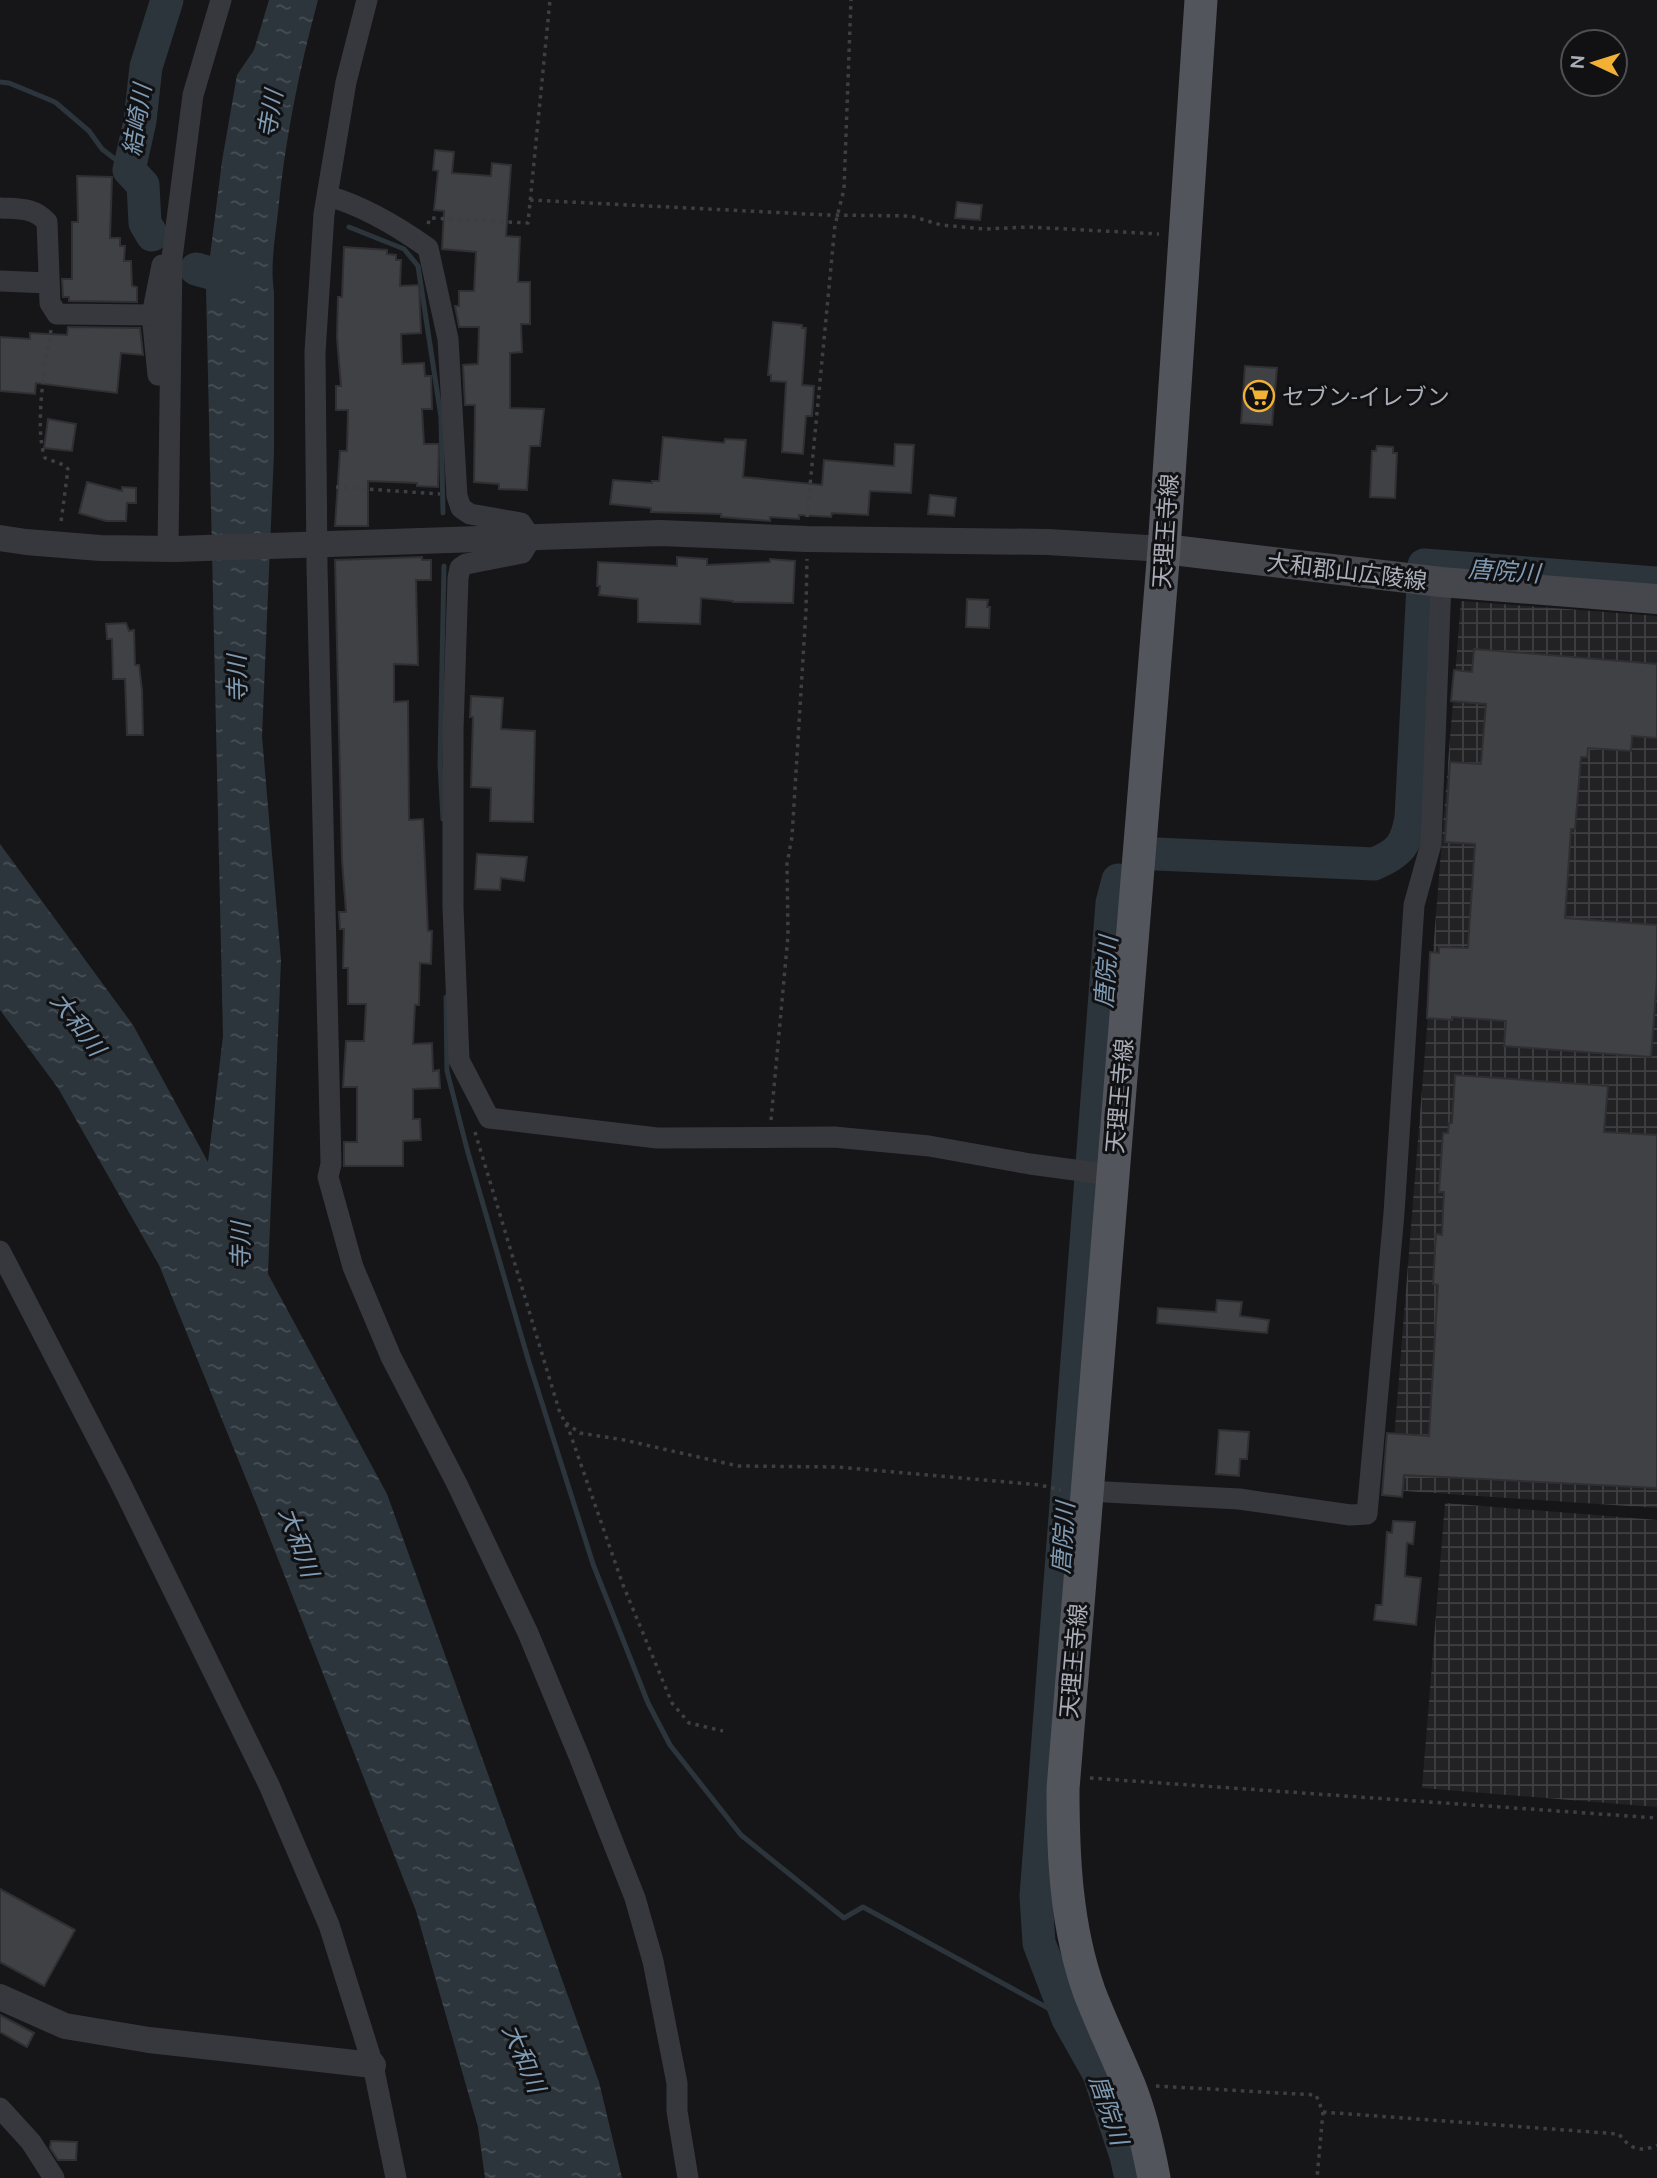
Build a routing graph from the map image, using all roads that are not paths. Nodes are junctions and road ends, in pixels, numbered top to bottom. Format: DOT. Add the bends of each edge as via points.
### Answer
graph roads {
  1 [pos="221,0"];
  2 [pos="367,0"];
  3 [pos="1201,0"];
  4 [pos="328,196"];
  5 [pos="0,208"];
  6 [pos="173,248"];
  7 [pos="0,281"];
  8 [pos="50,283"];
  9 [pos="152,315"];
  10 [pos="169,402"];
  11 [pos="0,538"];
  12 [pos="531,538"];
  13 [pos="315,544"];
  14 [pos="172,548"];
  15 [pos="1164,549"];
  16 [pos="1441,582"];
  17 [pos="1657,599"];
  18 [pos="1112,1175"];
  19 [pos="0,1251"];
  20 [pos="1087,1491"];
  21 [pos="0,1997"];
  22 [pos="373,2065"];
  23 [pos="0,2108"];
  24 [pos="54,2178"];
  25 [pos="396,2178"];
  26 [pos="688,2178"];
  27 [pos="1154,2178"];
  1 -- 6 [label="street" via="193,95"];
  2 -- 4 [label="street" via="346,82"];
  3 -- 15 [label="main road, 天理王寺線"];
  4 -- 12 [label="street" via="399,228 428,248 448,339 461,508 470,514 522,523"];
  4 -- 13 [label="street" via="315,352"];
  5 -- 8 [label="street" via="28,209 47,222"];
  6 -- 9 [label="street" via="164,256"];
  6 -- 10 [label="street"];
  7 -- 8 [label="street"];
  8 -- 9 [label="street" via="50,303 57,314"];
  9 -- 10 [label="street" via="160,390"];
  10 -- 14 [label="street"];
  11 -- 14 [label="street" via="100,548"];
  12 -- 13 [label="street"];
  12 -- 15 [label="street" via="660,533"];
  12 -- 18 [label="street" via="522,553 466,564 458,578 453,907 459,1060 489,1118 657,1138 834,1137 929,1146"];
  13 -- 14 [label="street"];
  13 -- 26 [label="street" via="331,1150 328,1177 369,1306 528,1633 635,1898 653,1961 677,2083"];
  15 -- 16 [label="main road, 大和郡山広陵線"];
  15 -- 18 [label="main road, 天理王寺線"];
  16 -- 17 [label="main road, 大和郡山広陵線"];
  16 -- 20 [label="street" via="1431,844 1414,905 1394,1213 1367,1514 1350,1516 1238,1499"];
  18 -- 20 [label="main road, 天理王寺線"];
  19 -- 22 [label="street" via="269,1784 329,1925"];
  20 -- 27 [label="main road, 天理王寺線" via="1064,1775 1063,1857 1070,1912 1089,1989 1130,2088"];
  21 -- 22 [label="street" via="65,2026"];
  22 -- 25 [label="street"];
  23 -- 24 [label="street" via="31,2142"];
}
